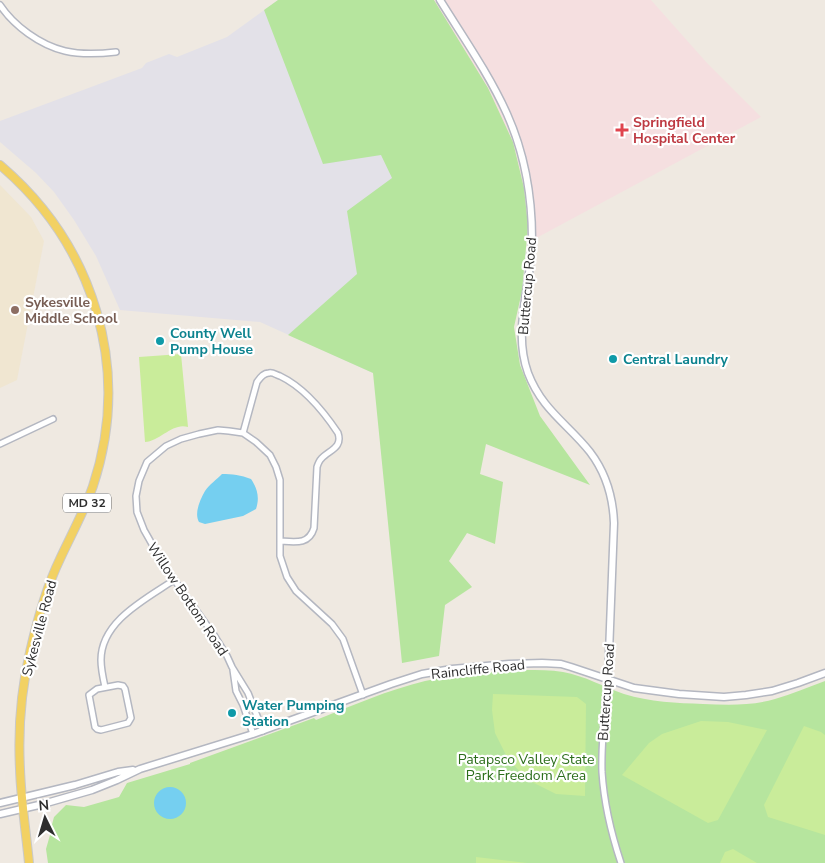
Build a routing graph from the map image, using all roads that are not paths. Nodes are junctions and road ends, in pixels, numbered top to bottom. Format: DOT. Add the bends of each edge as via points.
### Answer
graph roads {
  1 [pos="440,0"];
  2 [pos="0,5"];
  3 [pos="116,52"];
  4 [pos="0,165"];
  5 [pos="53,419"];
  6 [pos="243,433"];
  7 [pos="0,444"];
  8 [pos="280,542"];
  9 [pos="174,580"];
  10 [pos="232,667"];
  11 [pos="825,674"];
  12 [pos="608,679"];
  13 [pos="105,687"];
  14 [pos="363,695"];
  15 [pos="262,731"];
  16 [pos="253,734"];
  17 [pos="136,762"];
  18 [pos="140,769"];
  19 [pos="22,797"];
  20 [pos="0,803"];
  21 [pos="24,808"];
  22 [pos="0,814"];
  23 [pos="29,863"];
  24 [pos="621,863"];
  1 -- 12 [label="street, Buttercup Road" via="500,98 524,166 532,240 521,335 528,373 548,409 595,458 609,490 614,523"];
  2 -- 3 [label="street" via="31,36 56,48 81,53"];
  4 -- 19 [label="main road, Sykesville Road / MD 32" via="49,216 82,273 104,340 108,393 99,466 88,501 50,581 30,654 20,726"];
  5 -- 7 [label="street"];
  6 -- 8 [label="street, Willow Bottom Road" via="264,448 276,467 281,496"];
  6 -- 8 [label="street" via="257,382 262,375 271,372 306,394 340,437 317,467 313,533 302,542"];
  6 -- 9 [label="street, Willow Bottom Road" via="218,430 181,439 166,446 147,462 139,481 136,512"];
  8 -- 14 [label="street, Willow Bottom Road" via="280,556 288,577 302,598 332,624 343,639"];
  9 -- 10 [label="street, Willow Bottom Road" via="214,634"];
  9 -- 13 [label="street" via="119,619 108,633 102,646 101,660"];
  10 -- 15 [label="street, Willow Bottom Road" via="244,686"];
  10 -- 16 [label="street, Willow Bottom Road" via="236,691"];
  11 -- 12 [label="street, Raincliffe Road" via="772,691 724,697 658,692"];
  12 -- 14 [label="street, Raincliffe Road" via="561,664 509,664 438,671"];
  12 -- 24 [label="street, Buttercup Road" via="602,771 612,837"];
  13 -- 13 [label="street" via="118,685 125,689 131,718 128,723 101,730 95,727 89,695"];
  14 -- 15 [label="street, Raincliffe Road"];
  15 -- 16 [label="street, Raincliffe Road"];
  16 -- 18 [label="street, Raincliffe Road"];
  17 -- 18 [label="street"];
  18 -- 19 [label="street, Raincliffe Road"];
  18 -- 21 [label="street, Raincliffe Road" via="92,790"];
  19 -- 20 [label="street, Raincliffe Road"];
  19 -- 21 [label="main road, Sykesville Road / MD 32"];
  21 -- 22 [label="street, Raincliffe Road"];
  21 -- 23 [label="main road, Sykesville Road / MD 32"];
}
